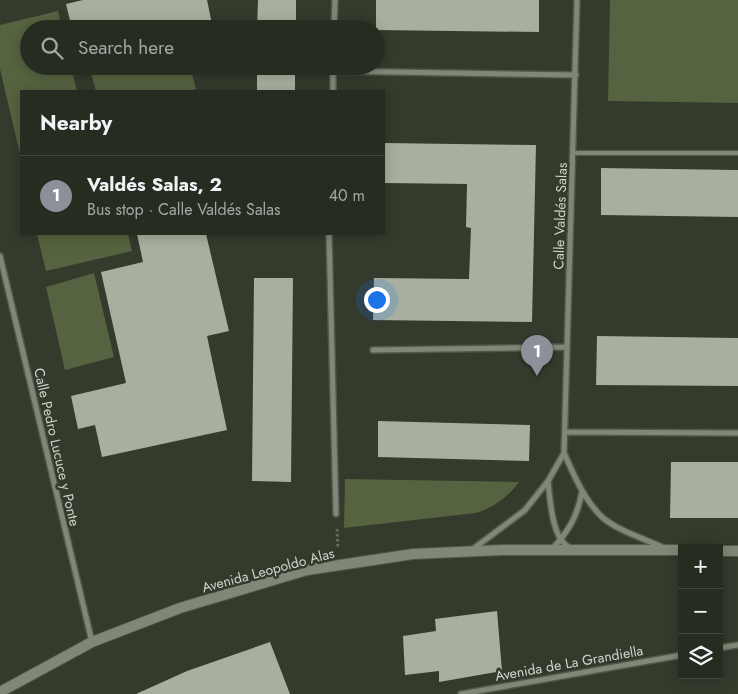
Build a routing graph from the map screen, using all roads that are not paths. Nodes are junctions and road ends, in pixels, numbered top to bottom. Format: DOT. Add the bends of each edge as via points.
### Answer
graph roads {
  1 [pos="335,0"];
  2 [pos="577,0"];
  3 [pos="334,20"];
  4 [pos="385,69"];
  5 [pos="333,75"];
  6 [pos="576,75"];
  7 [pos="333,90"];
  8 [pos="573,153"];
  9 [pos="738,153"];
  10 [pos="330,235"];
  11 [pos="0,256"];
  12 [pos="566,347"];
  13 [pos="373,350"];
  14 [pos="566,432"];
  15 [pos="738,433"];
  16 [pos="564,453"];
  17 [pos="548,482"];
  18 [pos="582,491"];
  19 [pos="336,514"];
  20 [pos="561,540"];
  21 [pos="550,550"];
  22 [pos="577,550"];
  23 [pos="668,550"];
  24 [pos="678,550"];
  25 [pos="723,551"];
  26 [pos="738,551"];
  27 [pos="468,552"];
  28 [pos="92,642"];
  29 [pos="738,645"];
  30 [pos="723,647"];
  31 [pos="678,656"];
  32 [pos="0,692"];
  33 [pos="461,694"];
  1 -- 3 [label="street"];
  2 -- 6 [label="street, Calle Valdés Salas"];
  4 -- 6 [label="street"];
  5 -- 7 [label="street"];
  6 -- 8 [label="street, Calle Valdés Salas"];
  8 -- 9 [label="lane"];
  8 -- 12 [label="street, Calle Valdés Salas"];
  10 -- 19 [label="street"];
  11 -- 28 [label="street, Calle Pedro Lucuce y Ponte"];
  12 -- 13 [label="street"];
  12 -- 14 [label="street, Calle Valdés Salas"];
  14 -- 15 [label="street"];
  14 -- 16 [label="street, Calle Valdés Salas"];
  16 -- 17 [label="street, Calle Valdés Salas"];
  16 -- 18 [label="street"];
  17 -- 20 [label="street" via="553,519"];
  17 -- 27 [label="street, Calle Valdés Salas" via="524,510"];
  18 -- 20 [label="street" via="575,519"];
  18 -- 23 [label="street" via="603,518"];
  20 -- 21 [label="street"];
  20 -- 22 [label="street" via="564,545"];
  21 -- 22 [label="main road, Avenida Leopoldo Alas"];
  21 -- 27 [label="main road, Avenida Leopoldo Alas"];
  22 -- 23 [label="main road, Avenida Leopoldo Alas"];
  23 -- 24 [label="main road, Avenida Leopoldo Alas"];
  25 -- 26 [label="main road"];
  27 -- 28 [label="main road, Avenida Leopoldo Alas" via="414,554 307,570 180,608"];
  28 -- 32 [label="main road, Avenida Leopoldo Alas"];
  29 -- 30 [label="street"];
  31 -- 33 [label="street, Avenida de La Grandiella"];
}
